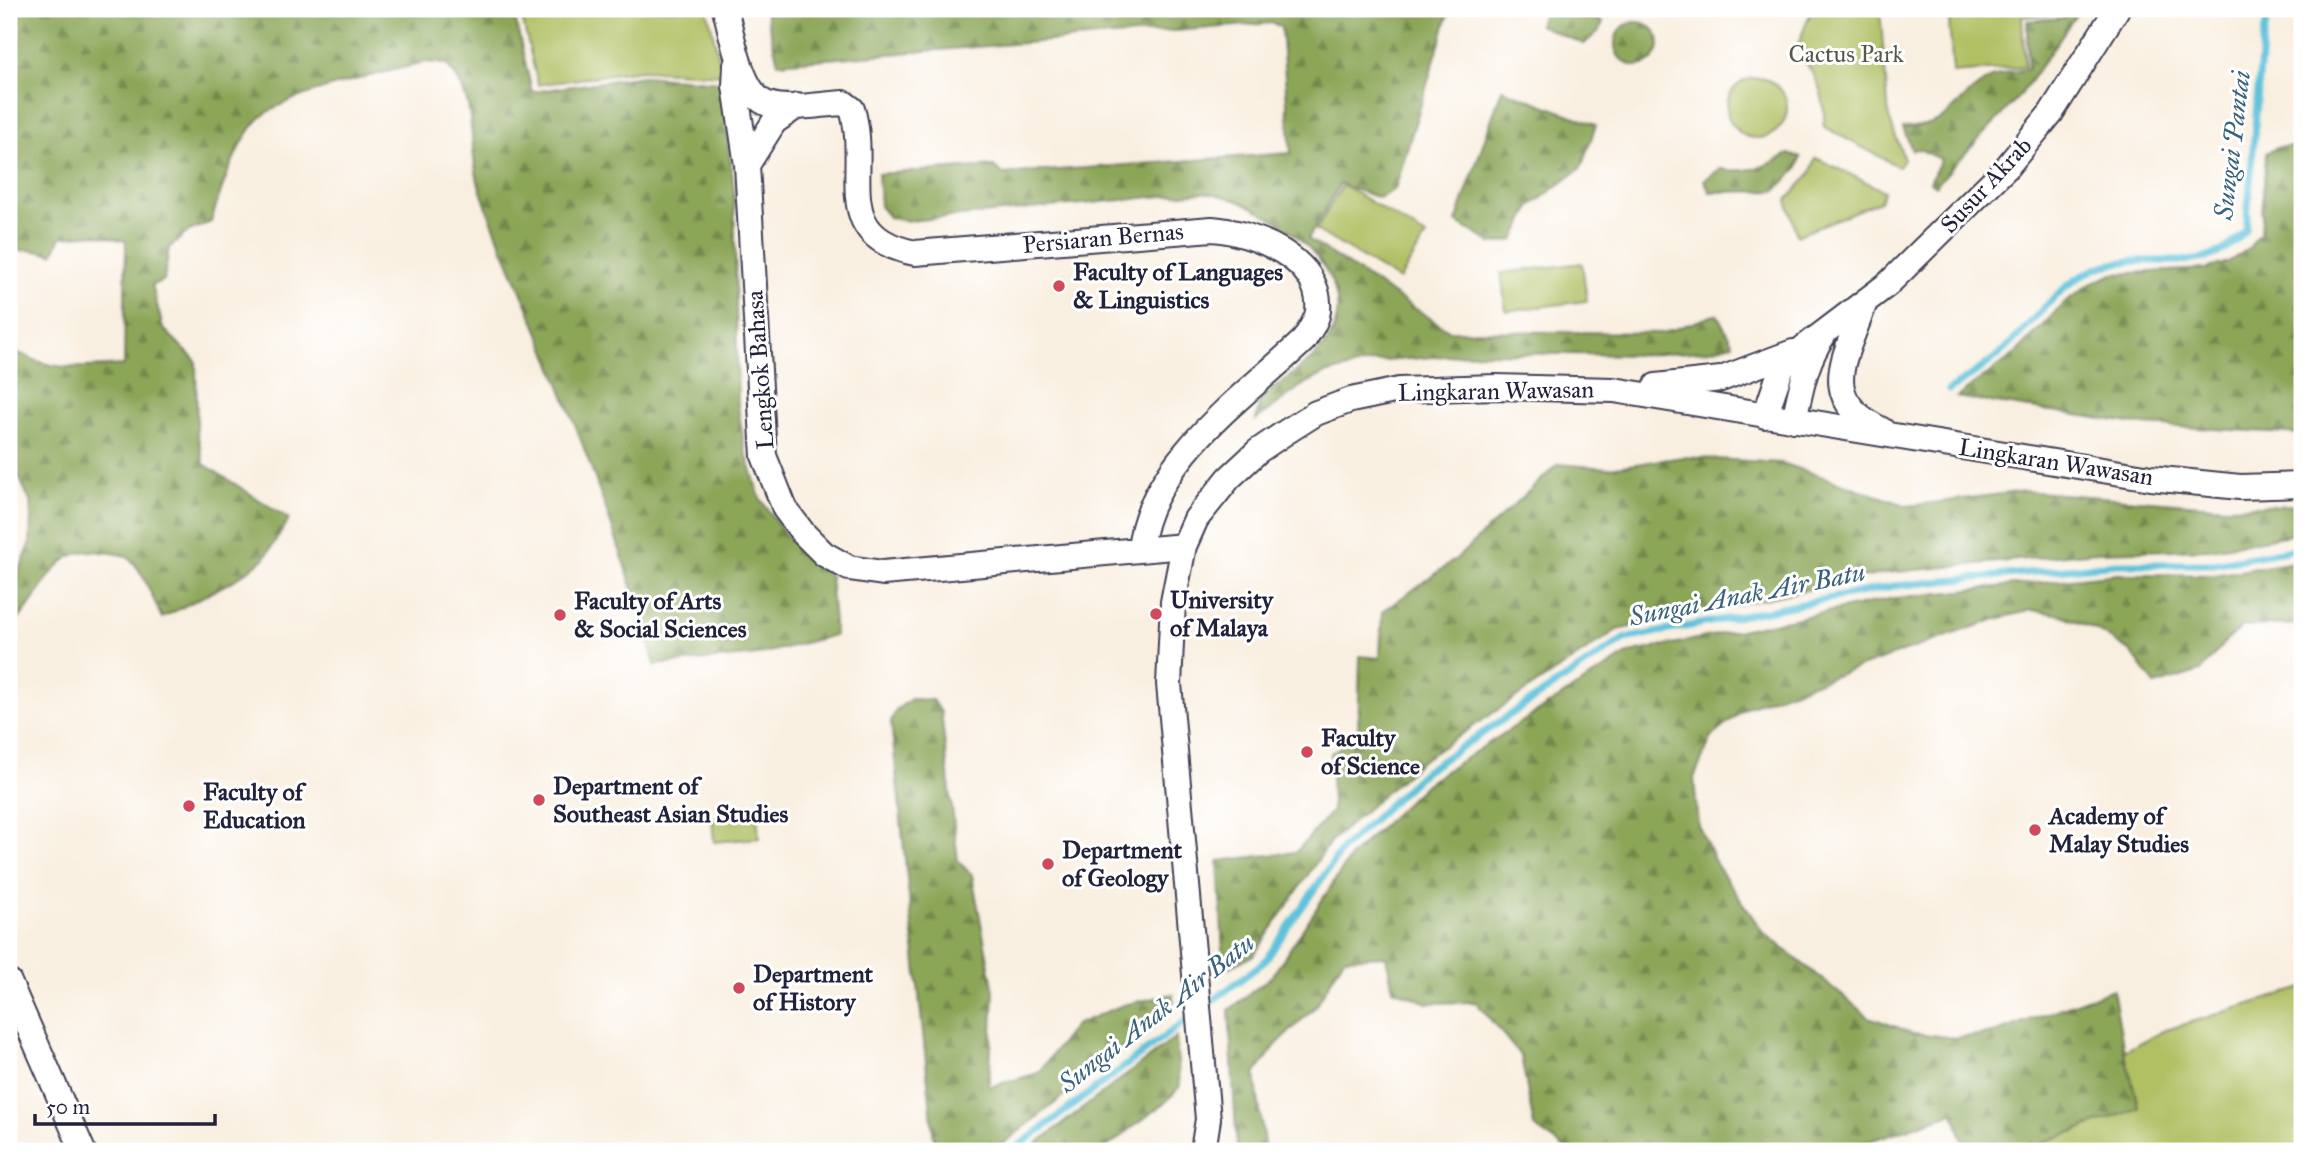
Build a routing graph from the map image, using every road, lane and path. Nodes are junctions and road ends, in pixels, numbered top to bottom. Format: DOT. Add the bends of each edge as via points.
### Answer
graph roads {
  1 [pos="726,9"];
  2 [pos="2117,9"];
  3 [pos="738,57"];
  4 [pos="797,106"];
  5 [pos="747,165"];
  6 [pos="1866,302"];
  7 [pos="1823,335"];
  8 [pos="1799,349"];
  9 [pos="1614,390"];
  10 [pos="1765,416"];
  11 [pos="1794,421"];
  12 [pos="1894,436"];
  13 [pos="2302,485"];
  14 [pos="1184,546"];
  15 [pos="1140,548"];
  16 [pos="9,982"];
  17 [pos="83,1151"];
  18 [pos="1203,1151"];
  1 -- 3 [label="street, Persiaran Bernas"];
  2 -- 6 [label="street, Susur Akrab" via="2051,113 2006,168"];
  3 -- 4 [label="street, Persiaran Bernas" via="756,96 766,104"];
  3 -- 5 [label="street, Lengkok Bahasa" via="735,86"];
  4 -- 5 [label="street" via="774,122"];
  4 -- 15 [label="street, Persiaran Bernas" via="844,103 852,109 865,227 883,244 900,250 915,253 1212,229 1259,239 1302,268 1318,298 1313,325 1304,340 1203,432 1180,460 1151,509"];
  5 -- 15 [label="street, Lengkok Bahasa" via="764,456 786,509 824,554 849,568 883,573"];
  6 -- 7 [label="street, Susur Akrab"];
  6 -- 12 [label="street" via="1846,355 1840,392 1847,407 1862,420"];
  7 -- 8 [label="street, Susur Akrab"];
  7 -- 11 [label="street, Susur Akrab" via="1811,353"];
  8 -- 9 [label="street" via="1721,379"];
  8 -- 10 [label="street, Susur Akrab" via="1781,369"];
  9 -- 10 [label="street, Lingkaran Wawasan"];
  9 -- 14 [label="street, Lingkaran Wawasan" via="1432,388 1351,400 1317,413 1258,451 1213,495"];
  10 -- 11 [label="street, Lingkaran Wawasan"];
  11 -- 12 [label="street, Lingkaran Wawasan"];
  12 -- 13 [label="street, Lingkaran Wawasan" via="2209,485"];
  14 -- 15 [label="street, Lengkok Bahasa"];
  14 -- 18 [label="street, Lingkaran Wawasan" via="1173,602 1169,684 1209,1119"];
  16 -- 17 [label="street"];
}
